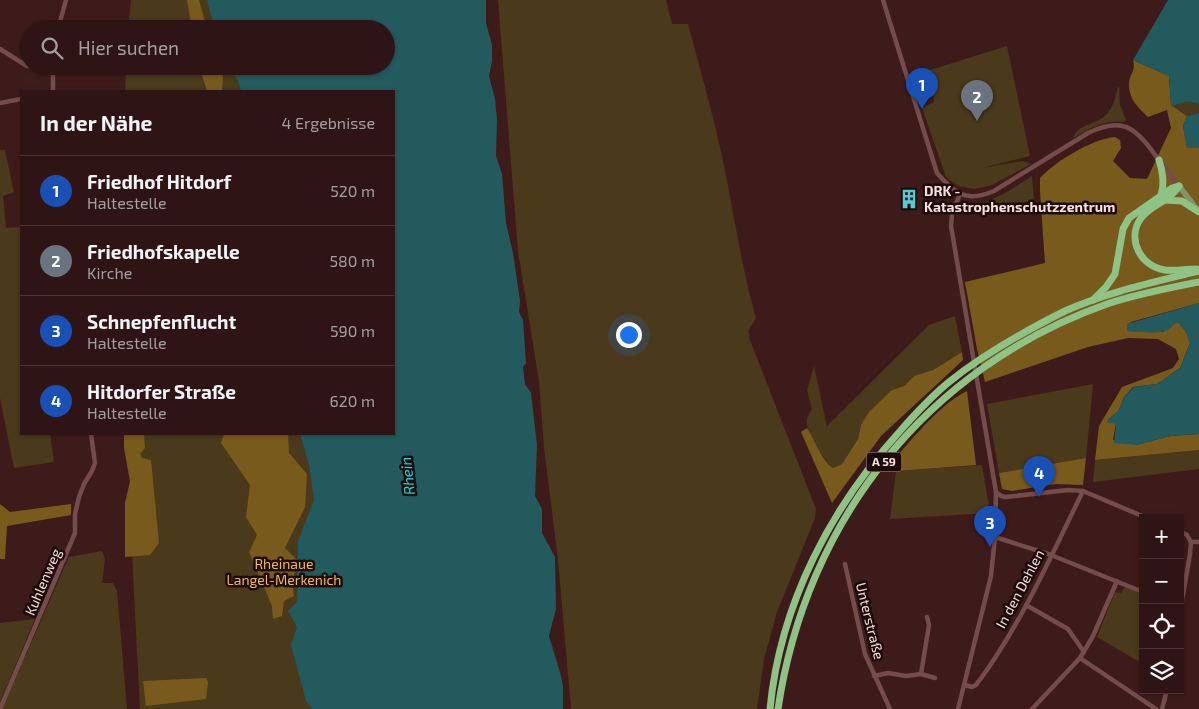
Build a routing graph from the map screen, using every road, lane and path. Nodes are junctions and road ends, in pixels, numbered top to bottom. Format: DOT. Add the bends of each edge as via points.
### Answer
graph roads {
  1 [pos="66,0"];
  2 [pos="883,0"];
  3 [pos="60,20"];
  4 [pos="0,49"];
  5 [pos="20,61"];
  6 [pos="53,75"];
  7 [pos="53,90"];
  8 [pos="20,99"];
  9 [pos="0,103"];
  10 [pos="1159,160"];
  11 [pos="1179,186"];
  12 [pos="960,194"];
  13 [pos="1163,198"];
  14 [pos="1199,212"];
  15 [pos="1199,270"];
  16 [pos="1199,282"];
  17 [pos="1090,302"];
  18 [pos="91,435"];
  19 [pos="1083,490"];
  20 [pos="996,492"];
  21 [pos="1139,514"];
  22 [pos="1184,533"];
  23 [pos="995,537"];
  24 [pos="1191,542"];
  25 [pos="1199,542"];
  26 [pos="1052,555"];
  27 [pos="845,564"];
  28 [pos="1117,581"];
  29 [pos="1139,590"];
  30 [pos="1181,604"];
  31 [pos="1026,605"];
  32 [pos="927,617"];
  33 [pos="1084,652"];
  34 [pos="1080,658"];
  35 [pos="920,674"];
  36 [pos="874,676"];
  37 [pos="935,678"];
  38 [pos="965,685"];
  39 [pos="1166,694"];
  40 [pos="0,709"];
  41 [pos="770,709"];
  42 [pos="778,709"];
  43 [pos="890,709"];
  44 [pos="958,709"];
  45 [pos="1032,709"];
  46 [pos="1156,709"];
  47 [pos="1162,709"];
  1 -- 3 [label="street"];
  2 -- 12 [label="street" via="937,173"];
  4 -- 5 [label="street"];
  6 -- 7 [label="street"];
  8 -- 9 [label="street"];
  10 -- 11 [label="street"];
  10 -- 12 [label="street" via="1134,130 1122,125 1108,125 1088,133 994,191 985,195"];
  10 -- 13 [label="highway" via="1163,172"];
  11 -- 13 [label="highway" via="1172,188"];
  11 -- 14 [label="main road"];
  12 -- 20 [label="street" via="951,226"];
  13 -- 14 [label="highway" via="1182,201"];
  13 -- 15 [label="highway" via="1141,218 1136,228 1137,250 1150,265 1165,270"];
  13 -- 17 [label="highway" via="1129,218 1122,229 1115,274"];
  15 -- 17 [label="highway, A 59"];
  16 -- 42 [label="highway, A 59" via="1105,305 1049,329 991,362 933,408 888,456 833,536 811,583 796,627"];
  17 -- 41 [label="highway, A 59" via="1045,321 960,373 927,402 881,452 831,524 809,568 792,612"];
  18 -- 40 [label="street, Kuhlenweg" via="95,463 79,496 75,514 76,533"];
  19 -- 20 [label="street" via="1006,497"];
  19 -- 21 [label="street"];
  19 -- 26 [label="street, In den Dehlen"];
  20 -- 23 [label="street"];
  22 -- 24 [label="street"];
  23 -- 26 [label="street"];
  23 -- 38 [label="street" via="991,576"];
  24 -- 25 [label="street"];
  24 -- 30 [label="street"];
  26 -- 28 [label="street"];
  26 -- 31 [label="street, In den Dehlen"];
  27 -- 36 [label="street, Unterstraße" via="865,654"];
  28 -- 29 [label="street"];
  28 -- 33 [label="street"];
  31 -- 33 [label="street" via="1068,629"];
  31 -- 38 [label="street, In den Dehlen" via="983,676 976,685"];
  32 -- 35 [label="street" via="929,625"];
  33 -- 34 [label="street"];
  34 -- 45 [label="street"];
  34 -- 46 [label="street"];
  35 -- 36 [label="street"];
  35 -- 37 [label="street"];
  36 -- 43 [label="street, Unterstraße"];
  38 -- 44 [label="street"];
  39 -- 47 [label="street"];
}
